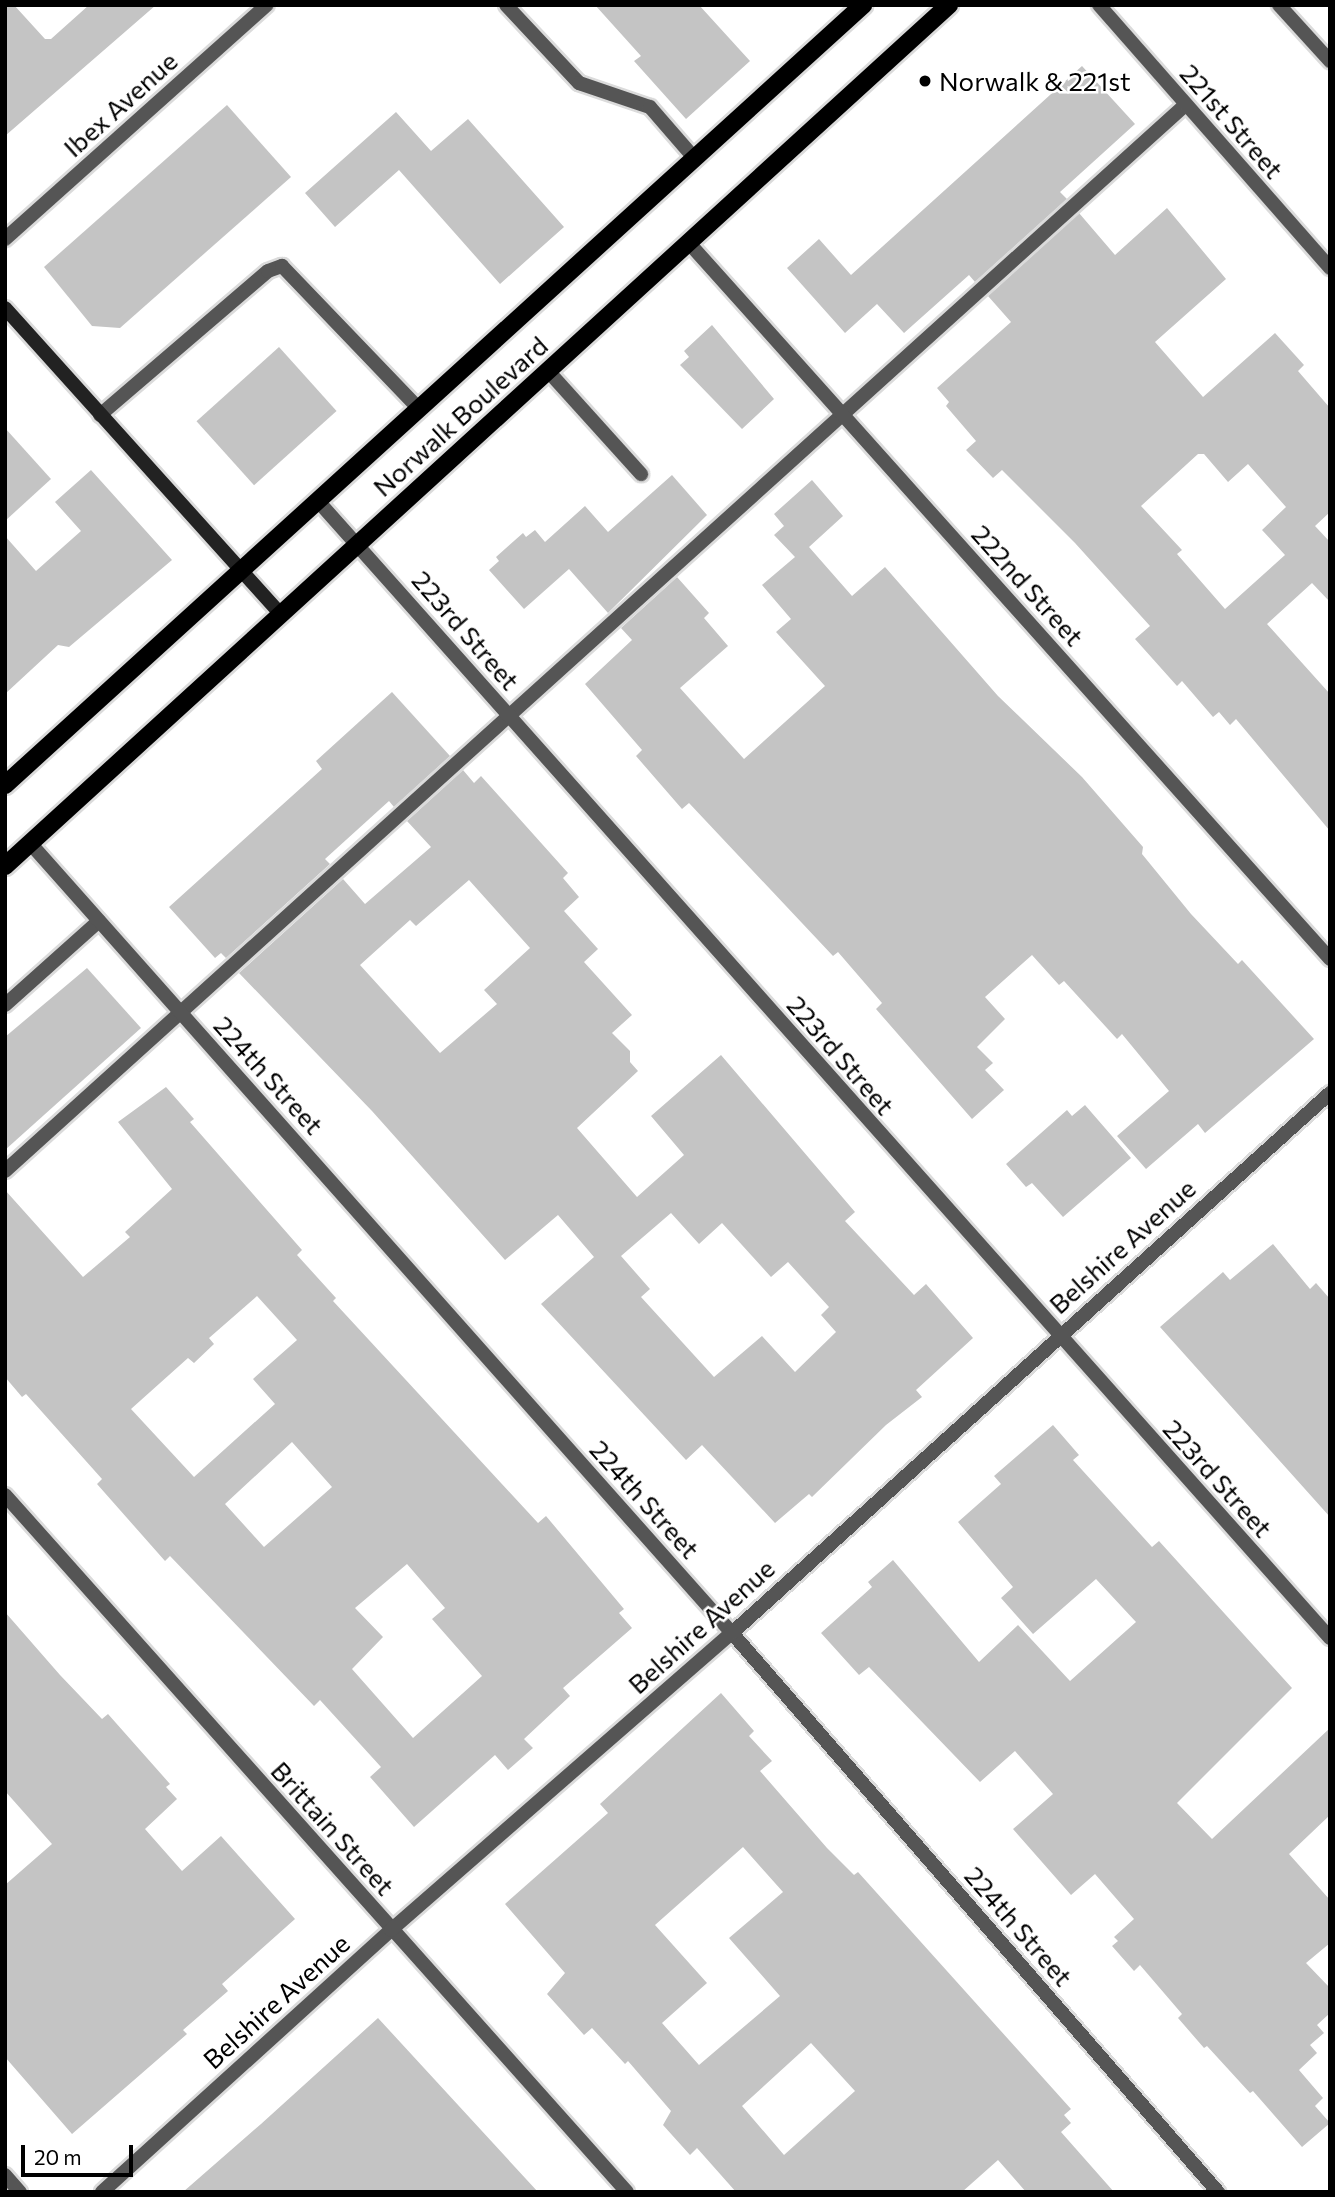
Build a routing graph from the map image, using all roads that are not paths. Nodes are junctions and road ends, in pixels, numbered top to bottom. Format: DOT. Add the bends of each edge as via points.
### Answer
graph roads {
  1 [pos="267,5"];
  2 [pos="506,5"];
  3 [pos="863,5"];
  4 [pos="949,5"];
  5 [pos="1099,5"];
  6 [pos="1279,5"];
  7 [pos="1330,61"];
  8 [pos="1185,105"];
  9 [pos="695,159"];
  10 [pos="5,239"];
  11 [pos="689,243"];
  12 [pos="1330,268"];
  13 [pos="5,308"];
  14 [pos="548,371"];
  15 [pos="419,409"];
  16 [pos="843,414"];
  17 [pos="100,415"];
  18 [pos="640,474"];
  19 [pos="318,501"];
  20 [pos="358,545"];
  21 [pos="241,570"];
  22 [pos="281,614"];
  23 [pos="507,715"];
  24 [pos="5,785"];
  25 [pos="30,843"];
  26 [pos="5,866"];
  27 [pos="99,921"];
  28 [pos="1330,959"];
  29 [pos="5,1004"];
  30 [pos="180,1012"];
  31 [pos="1330,1093"];
  32 [pos="5,1171"];
  33 [pos="1058,1337"];
  34 [pos="5,1494"];
  35 [pos="732,1633"];
  36 [pos="1330,1638"];
  37 [pos="391,1930"];
  38 [pos="5,2175"];
  39 [pos="20,2192"];
  40 [pos="102,2192"];
  41 [pos="627,2192"];
  42 [pos="1219,2192"];
  1 -- 10 [label="street, Ibex Avenue"];
  2 -- 9 [label="street" via="579,83 650,107"];
  3 -- 9 [label="main road, Norwalk Boulevard"];
  4 -- 11 [label="main road, Norwalk Boulevard"];
  5 -- 8 [label="street, 221st Street"];
  6 -- 7 [label="street"];
  8 -- 12 [label="street, 221st Street"];
  8 -- 16 [label="street"];
  9 -- 15 [label="main road, Norwalk Boulevard"];
  11 -- 14 [label="main road, Norwalk Boulevard"];
  11 -- 16 [label="street, 222nd Street"];
  13 -- 17 [label="street"];
  14 -- 18 [label="street"];
  14 -- 20 [label="main road, Norwalk Boulevard"];
  15 -- 17 [label="street" via="282,267 268,271"];
  15 -- 19 [label="main road, Norwalk Boulevard"];
  16 -- 23 [label="street"];
  16 -- 28 [label="street, 222nd Street"];
  17 -- 21 [label="street"];
  19 -- 20 [label="street, 223rd Street"];
  19 -- 21 [label="main road, Norwalk Boulevard"];
  20 -- 22 [label="main road, Norwalk Boulevard"];
  20 -- 23 [label="street, 223rd Street"];
  21 -- 22 [label="street"];
  21 -- 24 [label="main road, Norwalk Boulevard"];
  22 -- 25 [label="main road, Norwalk Boulevard"];
  23 -- 30 [label="street"];
  23 -- 33 [label="street, 223rd Street"];
  25 -- 26 [label="main road, Norwalk Boulevard"];
  25 -- 27 [label="street, 224th Street"];
  27 -- 29 [label="street"];
  27 -- 30 [label="street, 224th Street"];
  30 -- 32 [label="street"];
  30 -- 35 [label="street, 224th Street"];
  31 -- 33 [label="street, Belshire Avenue"];
  33 -- 35 [label="street, Belshire Avenue"];
  33 -- 36 [label="street, 223rd Street"];
  34 -- 37 [label="street, Brittain Street"];
  35 -- 37 [label="street, Belshire Avenue"];
  35 -- 42 [label="street, 224th Street"];
  37 -- 40 [label="street, Belshire Avenue"];
  37 -- 41 [label="street, Brittain Street"];
  38 -- 39 [label="street"];
}
